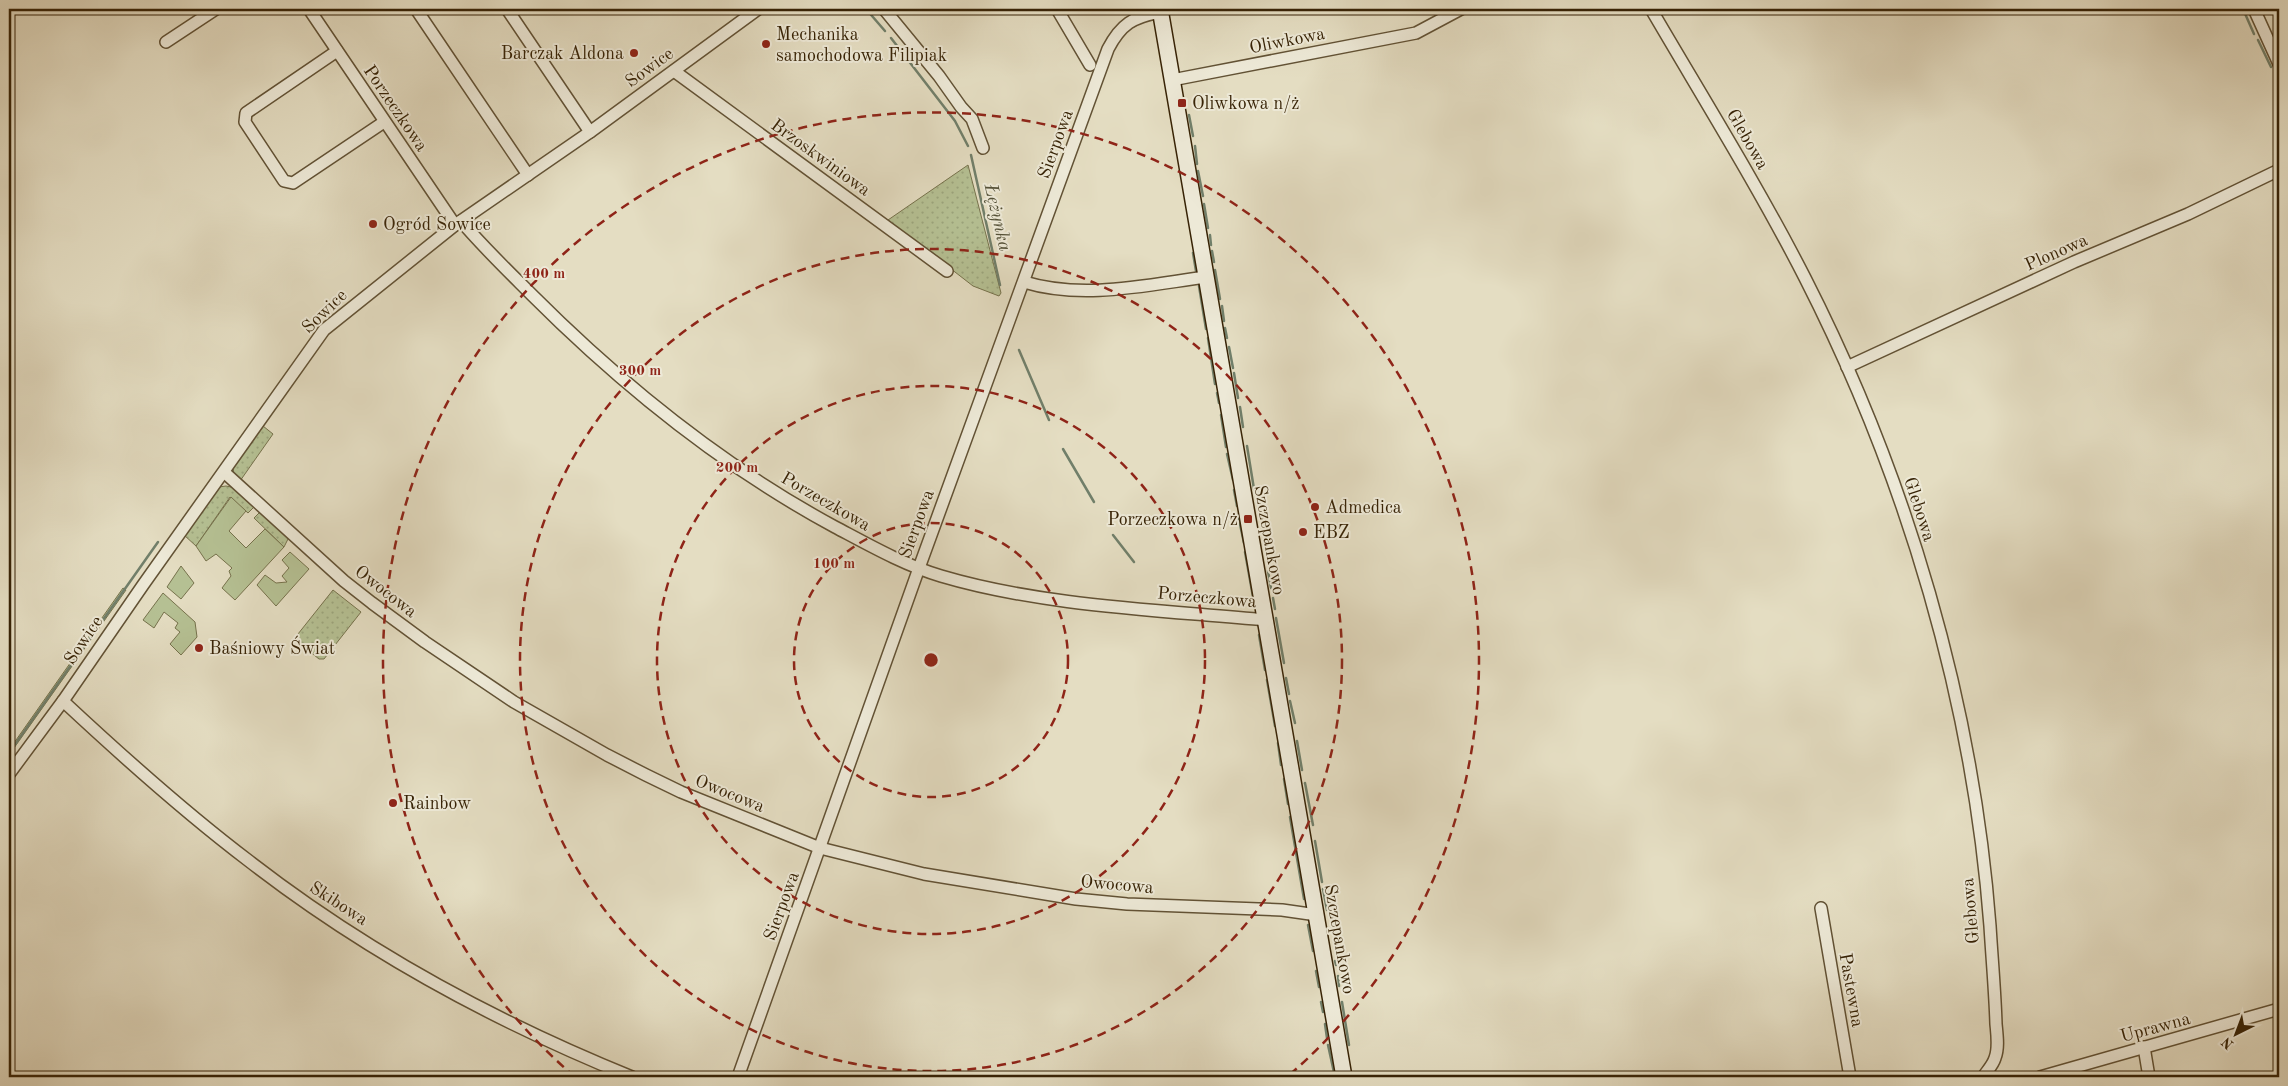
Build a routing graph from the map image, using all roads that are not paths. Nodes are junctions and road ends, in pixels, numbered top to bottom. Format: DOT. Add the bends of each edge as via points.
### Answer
graph roads {
  1 [pos="216,9"];
  2 [pos="309,9"];
  3 [pos="416,9"];
  4 [pos="507,9"];
  5 [pos="758,9"];
  6 [pos="884,9"];
  7 [pos="1056,9"];
  8 [pos="1461,9"];
  9 [pos="1651,9"];
  10 [pos="2254,9"];
  11 [pos="1160,10"];
  12 [pos="166,42"];
  13 [pos="337,51"];
  14 [pos="2279,64"];
  15 [pos="1090,65"];
  16 [pos="674,71"];
  17 [pos="1172,80"];
  18 [pos="384,122"];
  19 [pos="590,132"];
  20 [pos="983,148"];
  21 [pos="2279,170"];
  22 [pos="528,175"];
  23 [pos="458,223"];
  24 [pos="947,271"];
  25 [pos="1206,277"];
  26 [pos="1024,282"];
  27 [pos="1847,367"];
  28 [pos="224,472"];
  29 [pos="919,568"];
  30 [pos="1265,620"];
  31 [pos="63,702"];
  32 [pos="9,774"];
  33 [pos="820,848"];
  34 [pos="1821,908"];
  35 [pos="1316,915"];
  36 [pos="2279,1009"];
  37 [pos="2144,1047"];
  38 [pos="1989,1074"];
  39 [pos="632,1077"];
  40 [pos="738,1077"];
  41 [pos="1344,1077"];
  42 [pos="1850,1077"];
  43 [pos="1972,1077"];
  44 [pos="2040,1077"];
  45 [pos="2149,1077"];
  1 -- 12 [label="street"];
  2 -- 13 [label="street, Porzeczkowa"];
  3 -- 22 [label="street"];
  4 -- 19 [label="street"];
  5 -- 16 [label="street, Sowice"];
  6 -- 20 [label="street" via="972,119"];
  7 -- 15 [label="street"];
  8 -- 17 [label="street, Oliwkowa" via="1416,33"];
  9 -- 27 [label="street, Glebowa" via="1789,247"];
  10 -- 14 [label="street"];
  11 -- 17 [label="street, Szczepankowo"];
  11 -- 26 [label="street, Sierpowa" via="1130,22 1115,36 1108,49"];
  13 -- 18 [label="street, Porzeczkowa"];
  13 -- 18 [label="street" via="246,113 245,122 284,181 293,183"];
  16 -- 19 [label="street, Sowice"];
  16 -- 24 [label="street, Brzoskwiniowa"];
  17 -- 25 [label="street, Szczepankowo"];
  18 -- 23 [label="street, Porzeczkowa"];
  19 -- 22 [label="street, Sowice"];
  21 -- 27 [label="street, Plonowa"];
  22 -- 23 [label="street, Sowice"];
  23 -- 28 [label="street, Sowice" via="324,330"];
  23 -- 29 [label="street, Porzeczkowa" via="592,354 715,453 819,518"];
  25 -- 26 [label="street" via="1100,291"];
  25 -- 30 [label="street, Szczepankowo"];
  26 -- 29 [label="street, Sierpowa"];
  27 -- 38 [label="street, Glebowa" via="1910,533 1943,645 1962,728 1988,906 1997,1048"];
  28 -- 31 [label="street, Sowice"];
  28 -- 33 [label="street, Owocowa" via="351,586 417,637 514,702 681,792"];
  29 -- 30 [label="street, Porzeczkowa" via="960,581 1034,595"];
  29 -- 33 [label="street, Sierpowa"];
  30 -- 35 [label="street, Szczepankowo"];
  31 -- 32 [label="street, Sowice"];
  31 -- 39 [label="street, Skibowa" via="195,819 288,891 336,923 486,1011"];
  33 -- 35 [label="street, Owocowa" via="931,876 1076,899 1282,910"];
  33 -- 40 [label="street, Sierpowa"];
  34 -- 42 [label="street, Pastewna"];
  35 -- 41 [label="street, Szczepankowo"];
  36 -- 37 [label="street, Uprawna"];
  37 -- 44 [label="street, Uprawna"];
  37 -- 45 [label="street"];
  38 -- 43 [label="street, Glebowa"];
}
